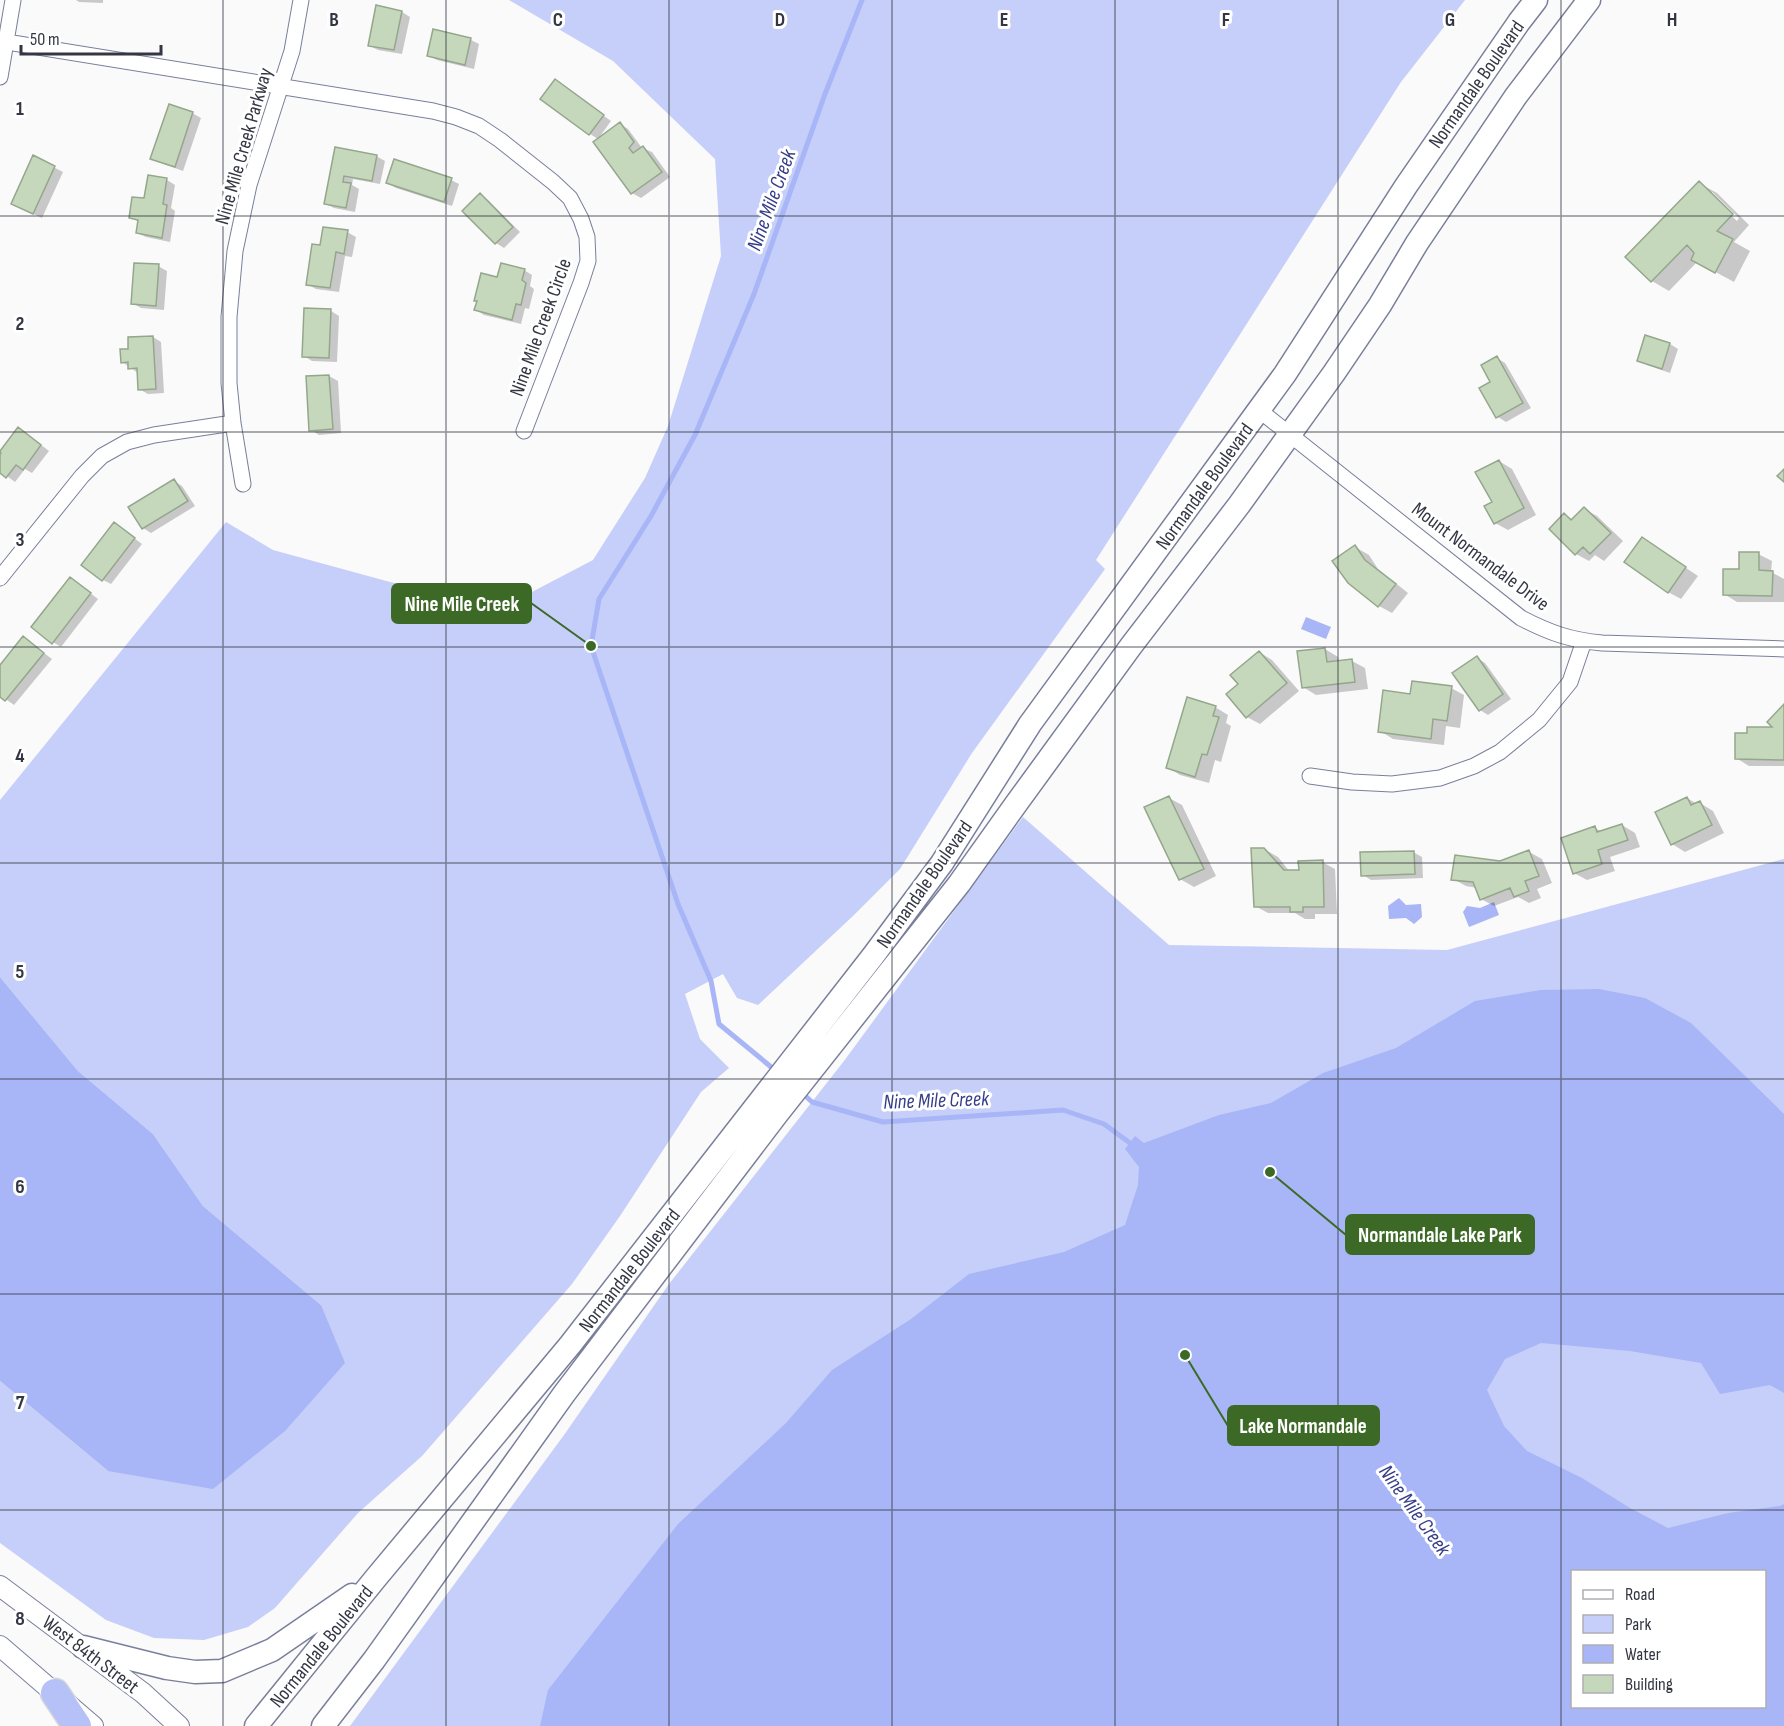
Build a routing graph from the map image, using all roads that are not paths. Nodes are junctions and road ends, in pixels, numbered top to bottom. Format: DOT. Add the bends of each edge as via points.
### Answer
graph roads {
  1 [pos="13,0"];
  2 [pos="301,0"];
  3 [pos="1536,0"];
  4 [pos="1589,0"];
  5 [pos="4,41"];
  6 [pos="0,77"];
  7 [pos="282,85"];
  8 [pos="1259,410"];
  9 [pos="233,423"];
  10 [pos="524,431"];
  11 [pos="1290,434"];
  12 [pos="243,484"];
  13 [pos="0,578"];
  14 [pos="1584,641"];
  15 [pos="1784,649"];
  16 [pos="1310,776"];
  17 [pos="769,1108"];
  18 [pos="375,1579"];
  19 [pos="0,1586"];
  20 [pos="0,1646"];
  21 [pos="83,1647"];
  22 [pos="374,1660"];
  23 [pos="55,1693"];
  24 [pos="77,1726"];
  25 [pos="93,1726"];
  26 [pos="178,1726"];
  27 [pos="256,1726"];
  28 [pos="323,1726"];
  29 [pos="338,1726"];
  1 -- 5 [label="street"];
  2 -- 7 [label="street, Nine Mile Creek Parkway"];
  3 -- 8 [label="main road, Normandale Boulevard" via="1406,186"];
  4 -- 11 [label="main road, Normandale Boulevard" via="1497,124 1380,305"];
  5 -- 6 [label="street"];
  5 -- 7 [label="street, Nine Mile Creek Circle"];
  7 -- 9 [label="street, Nine Mile Creek Parkway" via="249,185 235,252 229,317"];
  7 -- 10 [label="street, Nine Mile Creek Circle" via="434,111 479,126 570,198 587,237 588,261"];
  8 -- 11 [label="street, Mount Normandale Drive"];
  8 -- 17 [label="main road, Normandale Boulevard" via="1030,724 942,863 801,1048"];
  9 -- 12 [label="street, Nine Mile Creek Parkway"];
  9 -- 13 [label="street" via="154,435 127,442 102,456"];
  11 -- 14 [label="street, Mount Normandale Drive" via="1521,618 1546,631"];
  11 -- 17 [label="main road, Normandale Boulevard" via="959,884 818,1063"];
  14 -- 15 [label="street, Mount Normandale Drive"];
  14 -- 16 [label="street" via="1570,682 1539,720 1500,752 1474,766 1440,778 1392,784"];
  17 -- 18 [label="main road, Normandale Boulevard"];
  17 -- 22 [label="main road, Normandale Boulevard"];
  18 -- 21 [label="main road" via="292,1638 222,1671 166,1668"];
  18 -- 27 [label="main road, Normandale Boulevard"];
  19 -- 21 [label="street, West 84th Street"];
  20 -- 23 [label="street"];
  21 -- 26 [label="street, West 84th Street" via="144,1693"];
  22 -- 28 [label="main road, Normandale Boulevard"];
  22 -- 29 [label="main road"];
  23 -- 24 [label="highway"];
  23 -- 25 [label="street"];
}
